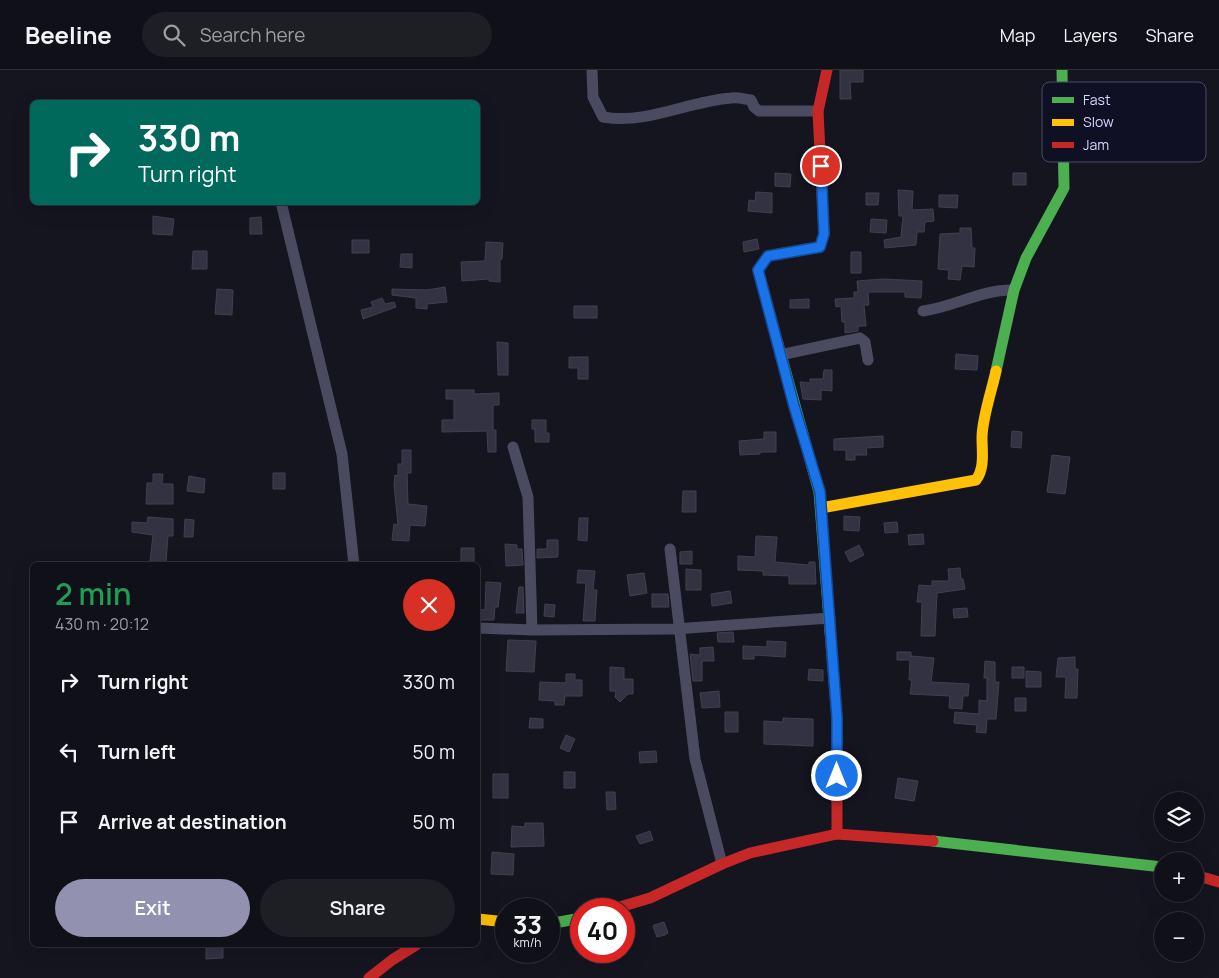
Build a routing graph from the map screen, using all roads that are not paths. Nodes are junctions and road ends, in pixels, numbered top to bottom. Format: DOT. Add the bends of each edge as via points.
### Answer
graph roads {
  1 [pos="592,70"];
  2 [pos="827,70"];
  3 [pos="818,111"];
  4 [pos="1064,162"];
  5 [pos="282,205"];
  6 [pos="1014,290"];
  7 [pos="922,311"];
  8 [pos="780,354"];
  9 [pos="868,360"];
  10 [pos="513,447"];
  11 [pos="821,508"];
  12 [pos="670,549"];
  13 [pos="354,562"];
  14 [pos="830,618"];
  15 [pos="480,628"];
  16 [pos="679,628"];
  17 [pos="532,630"];
  18 [pos="836,834"];
  19 [pos="722,864"];
  20 [pos="1154,866"];
  21 [pos="1204,878"];
  22 [pos="1219,882"];
  23 [pos="635,902"];
  24 [pos="480,919"];
  25 [pos="495,921"];
  26 [pos="394,947"];
  27 [pos="413,947"];
  28 [pos="392,960"];
  29 [pos="369,978"];
  1 -- 3 [label="street" via="593,97 603,117 611,119 733,98 751,100 759,111"];
  2 -- 3 [label="street"];
  3 -- 8 [label="street" via="824,234 820,247 768,256 758,270"];
  4 -- 6 [label="street" via="1064,188 1026,258"];
  5 -- 13 [label="street" via="342,454"];
  6 -- 7 [label="street" via="976,295"];
  6 -- 11 [label="street" via="982,434 982,468 976,480"];
  8 -- 9 [label="street" via="860,338 865,342"];
  8 -- 11 [label="street" via="820,492"];
  10 -- 17 [label="street" via="528,498"];
  11 -- 14 [label="street"];
  12 -- 16 [label="street"];
  14 -- 16 [label="street"];
  14 -- 18 [label="street" via="837,718"];
  15 -- 17 [label="street"];
  16 -- 17 [label="street"];
  16 -- 19 [label="street" via="695,760"];
  18 -- 19 [label="street" via="750,852"];
  18 -- 20 [label="street" via="919,839"];
  19 -- 23 [label="street"];
  21 -- 22 [label="street"];
  24 -- 25 [label="street"];
  26 -- 28 [label="street"];
  27 -- 28 [label="street"];
  28 -- 29 [label="street"];
}
